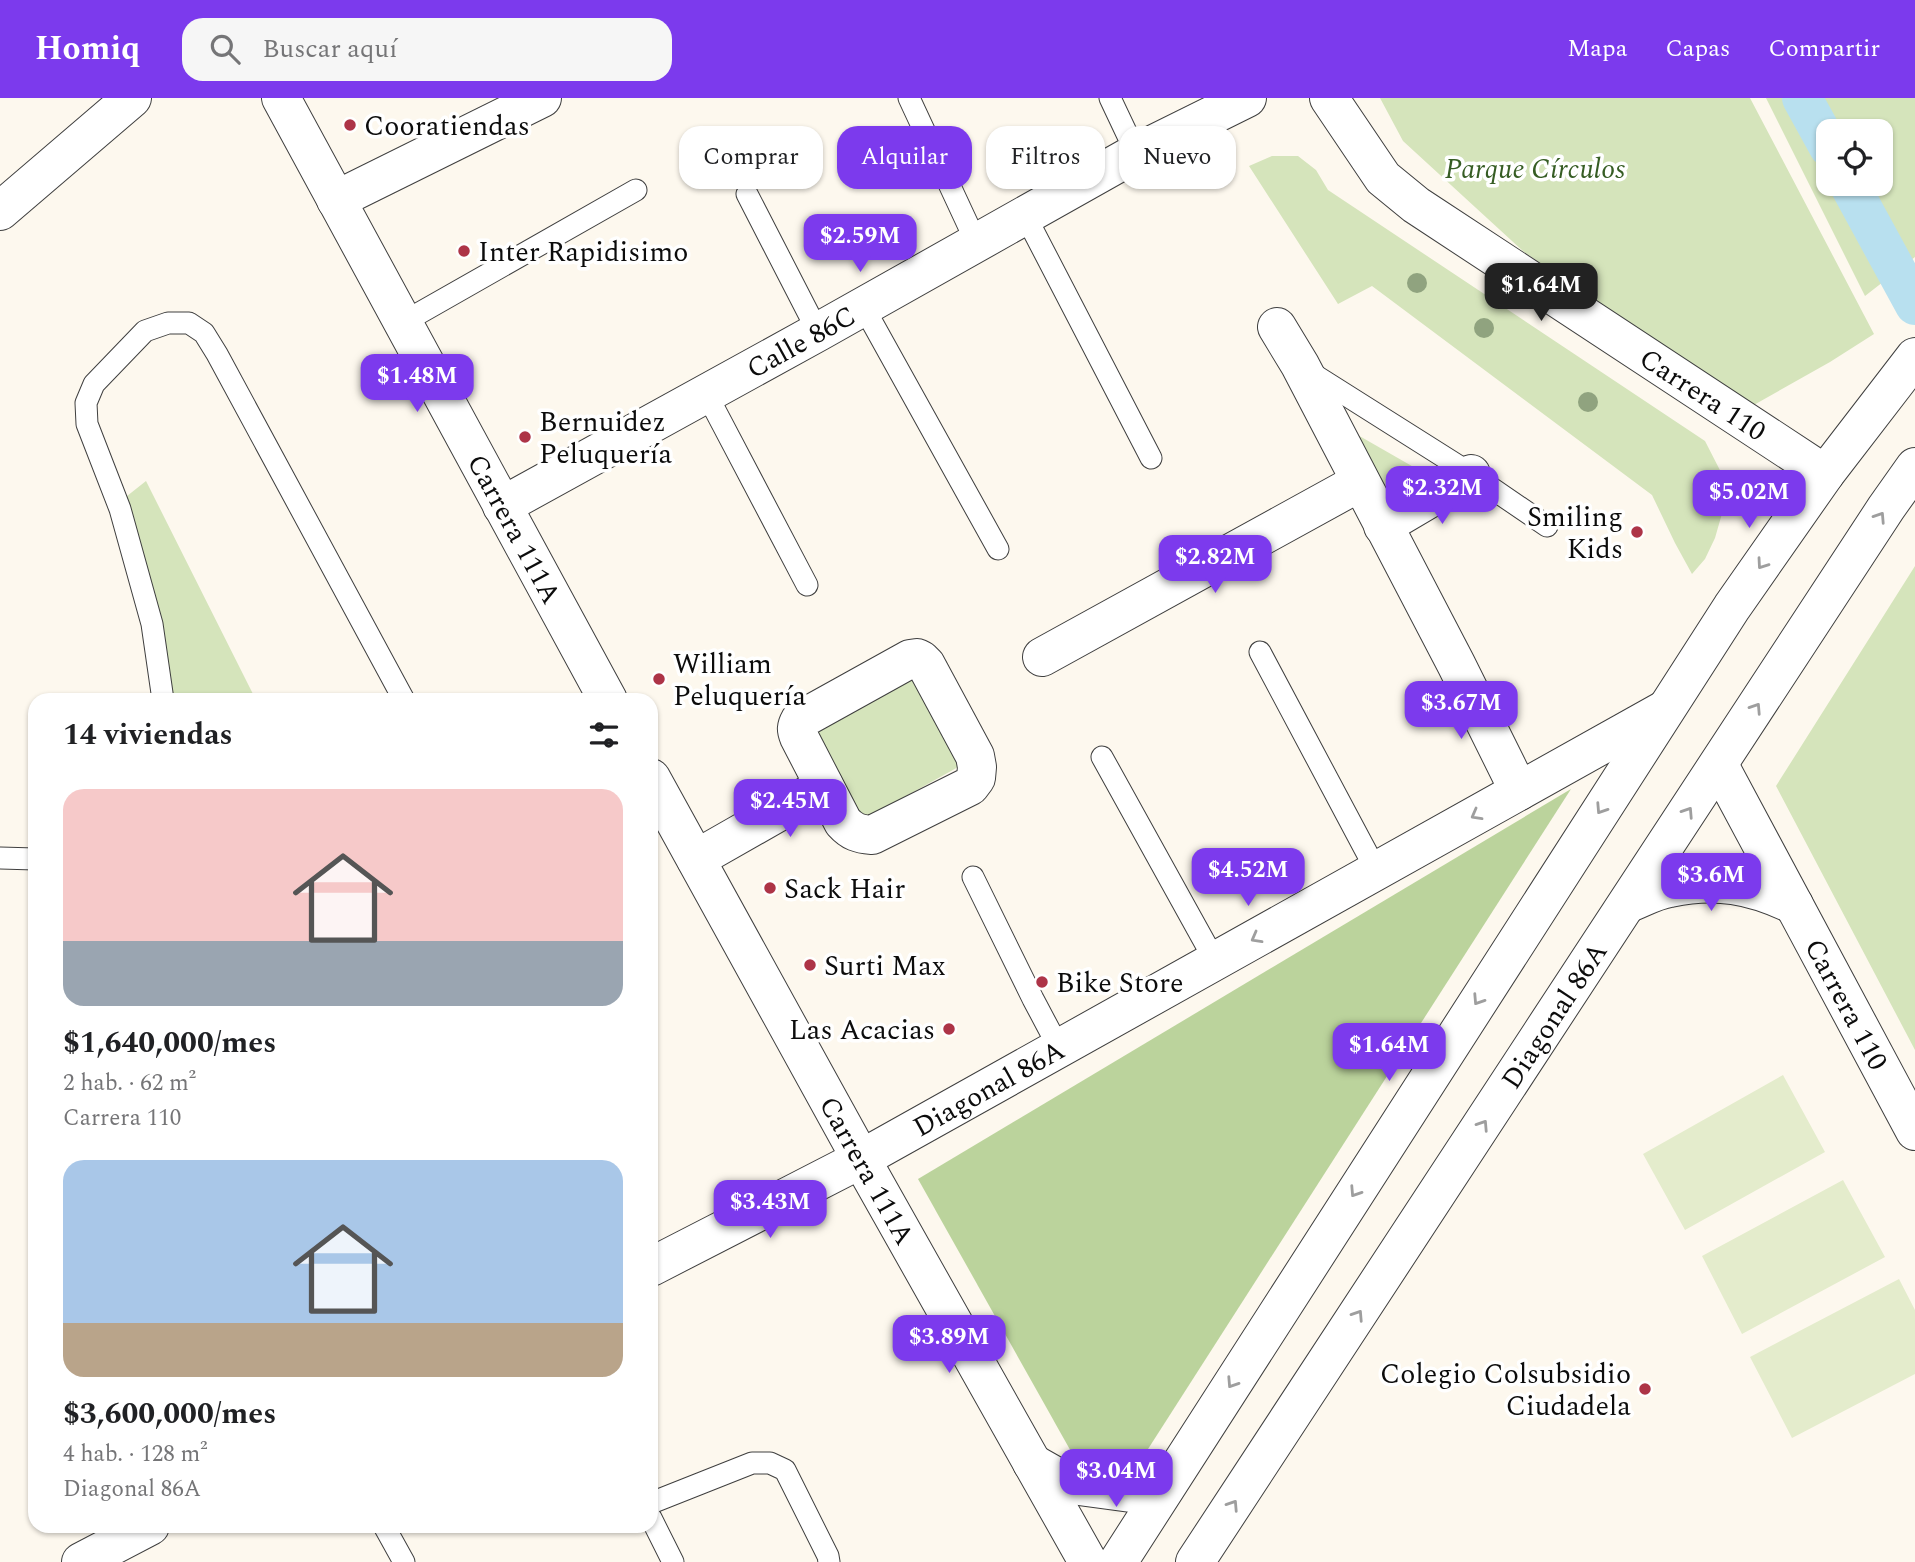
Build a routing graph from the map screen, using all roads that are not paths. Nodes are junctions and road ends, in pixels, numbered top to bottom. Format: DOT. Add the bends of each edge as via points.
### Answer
graph roads {
  1 [pos="132,98"];
  2 [pos="281,98"];
  3 [pos="542,98"];
  4 [pos="909,98"];
  5 [pos="1110,98"];
  6 [pos="1247,98"];
  7 [pos="1329,98"];
  8 [pos="1123,126"];
  9 [pos="1190,126"];
  10 [pos="1119,162"];
  11 [pos="636,190"];
  12 [pos="747,194"];
  13 [pos="335,200"];
  14 [pos="0,211"];
  15 [pos="1025,215"];
  16 [pos="976,242"];
  17 [pos="863,306"];
  18 [pos="402,323"];
  19 [pos="1277,327"];
  20 [pos="818,332"];
  21 [pos="1915,357"];
  22 [pos="1300,365"];
  23 [pos="706,393"];
  24 [pos="1151,458"];
  25 [pos="1915,467"];
  26 [pos="1471,474"];
  27 [pos="1825,474"];
  28 [pos="1360,482"];
  29 [pos="502,506"];
  30 [pos="1383,526"];
  31 [pos="1547,526"];
  32 [pos="998,549"];
  33 [pos="807,585"];
  34 [pos="1260,652"];
  35 [pos="1042,657"];
  36 [pos="162,693"];
  37 [pos="400,693"];
  38 [pos="604,693"];
  39 [pos="1664,710"];
  40 [pos="1102,757"];
  41 [pos="1719,765"];
  42 [pos="824,786"];
  43 [pos="658,791"];
  44 [pos="1519,791"];
  45 [pos="0,858"];
  46 [pos="28,859"];
  47 [pos="696,859"];
  48 [pos="1376,870"];
  49 [pos="973,877"];
  50 [pos="1629,903"];
  51 [pos="1794,905"];
  52 [pos="1215,961"];
  53 [pos="1059,1048"];
  54 [pos="1915,1131"];
  55 [pos="861,1159"];
  56 [pos="658,1263"];
  57 [pos="1032,1463"];
  58 [pos="1165,1488"];
  59 [pos="658,1500"];
  60 [pos="658,1532"];
  61 [pos="137,1533"];
  62 [pos="388,1533"];
  63 [pos="81,1562"];
  64 [pos="404,1562"];
  65 [pos="673,1562"];
  66 [pos="829,1562"];
  67 [pos="1088,1562"];
  68 [pos="1118,1562"];
  69 [pos="1195,1562"];
  1 -- 14 [label="street"];
  2 -- 13 [label="street, Carrera 111A"];
  3 -- 13 [label="street"];
  4 -- 16 [label="lane"];
  5 -- 8 [label="lane"];
  6 -- 9 [label="street, Calle 86C"];
  7 -- 27 [label="street, Carrera 110" via="1383,178 1416,205"];
  10 -- 15 [label="street, Calle 86C"];
  11 -- 18 [label="lane"];
  12 -- 20 [label="lane"];
  13 -- 18 [label="street, Carrera 111A"];
  15 -- 16 [label="street, Calle 86C"];
  15 -- 24 [label="lane"];
  16 -- 17 [label="street, Calle 86C"];
  17 -- 20 [label="street, Calle 86C"];
  17 -- 32 [label="lane"];
  18 -- 29 [label="street, Carrera 111A"];
  19 -- 22 [label="street"];
  20 -- 23 [label="street, Calle 86C"];
  21 -- 27 [label="street, Diagonal 86A"];
  22 -- 26 [label="lane"];
  22 -- 28 [label="street"];
  23 -- 29 [label="street, Calle 86C"];
  23 -- 33 [label="lane"];
  41 -- 25 [label="street, Diagonal 86A, one-way"];
  26 -- 30 [label="street"];
  26 -- 31 [label="lane"];
  27 -- 39 [label="street, Diagonal 86A, one-way"];
  28 -- 30 [label="street"];
  28 -- 35 [label="street"];
  29 -- 38 [label="street, Carrera 111A"];
  30 -- 44 [label="street"];
  34 -- 48 [label="lane"];
  36 -- 37 [label="lane" via="152,624 120,509 87,424 86,403 94,384 145,331 168,323 189,323 204,333 217,354"];
  39 -- 44 [label="street, Diagonal 86A"];
  39 -- 58 [label="street, Diagonal 86A, one-way"];
  40 -- 52 [label="lane"];
  50 -- 41 [label="street, Diagonal 86A, one-way"];
  41 -- 51 [label="street, Carrera 110"];
  42 -- 42 [label="street" via="796,730 800,720 910,659 921,660 971,746 977,767 970,786 872,835 850,830"];
  42 -- 47 [label="street"];
  43 -- 47 [label="street, Carrera 111A"];
  44 -- 48 [label="street, Diagonal 86A, one-way"];
  45 -- 46 [label="lane"];
  47 -- 55 [label="street, Carrera 111A"];
  48 -- 52 [label="street, Diagonal 86A, one-way"];
  49 -- 53 [label="lane"];
  50 -- 51 [label="street" via="1669,888 1712,883 1754,889"];
  69 -- 50 [label="street, Diagonal 86A, one-way"];
  51 -- 54 [label="street, Carrera 110"];
  52 -- 53 [label="street, Diagonal 86A"];
  53 -- 55 [label="street, Diagonal 86A"];
  55 -- 56 [label="street, Diagonal 86A"];
  55 -- 57 [label="street, Carrera 111A"];
  57 -- 58 [label="street" via="1079,1486 1131,1493"];
  57 -- 67 [label="street, Carrera 111A"];
  58 -- 68 [label="street, Diagonal 86A"];
  59 -- 66 [label="lane" via="752,1462 770,1462 785,1471"];
  60 -- 65 [label="lane"];
  61 -- 63 [label="street"];
  62 -- 64 [label="lane"];
}
